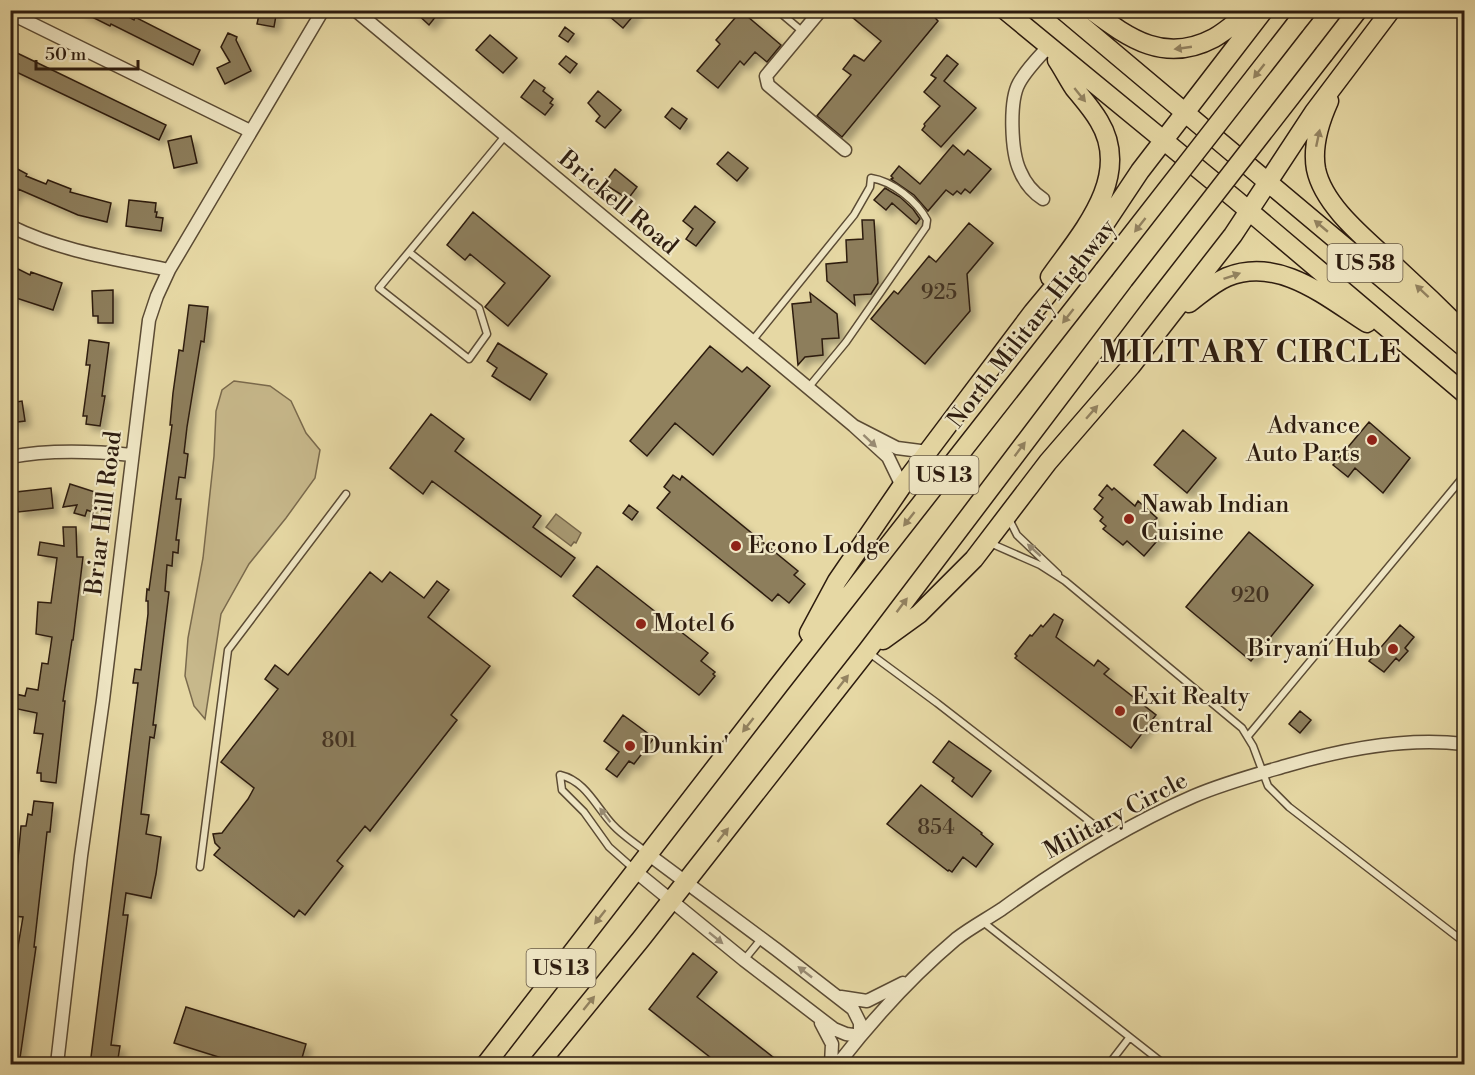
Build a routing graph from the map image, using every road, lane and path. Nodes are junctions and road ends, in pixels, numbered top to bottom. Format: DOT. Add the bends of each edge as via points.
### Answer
graph roads {
  1 [pos="323,10"];
  2 [pos="355,10"];
  3 [pos="777,10"];
  4 [pos="821,10"];
  5 [pos="1005,10"];
  6 [pos="1063,10"];
  7 [pos="1091,10"];
  8 [pos="1252,10"];
  9 [pos="1264,10"];
  10 [pos="1358,10"];
  11 [pos="1391,10"];
  12 [pos="10,13"];
  13 [pos="1301,18"];
  14 [pos="803,32"];
  15 [pos="1048,46"];
  16 [pos="1344,71"];
  17 [pos="1184,113"];
  18 [pos="250,131"];
  19 [pos="506,136"];
  20 [pos="1164,140"];
  21 [pos="845,150"];
  22 [pos="1268,182"];
  23 [pos="1042,200"];
  24 [pos="1250,211"];
  25 [pos="10,226"];
  26 [pos="409,252"];
  27 [pos="169,270"];
  28 [pos="1166,321"];
  29 [pos="1464,332"];
  30 [pos="752,341"];
  31 [pos="1464,347"];
  32 [pos="1423,358"];
  33 [pos="988,372"];
  34 [pos="808,388"];
  35 [pos="1464,393"];
  36 [pos="854,426"];
  37 [pos="927,452"];
  38 [pos="132,455"];
  39 [pos="10,457"];
  40 [pos="1464,476"];
  41 [pos="902,486"];
  42 [pos="346,494"];
  43 [pos="1008,516"];
  44 [pos="988,542"];
  45 [pos="1065,581"];
  46 [pos="867,651"];
  47 [pos="784,679"];
  48 [pos="1248,736"];
  49 [pos="1464,744"];
  50 [pos="1263,773"];
  51 [pos="1111,838"];
  52 [pos="648,854"];
  53 [pos="200,867"];
  54 [pos="635,871"];
  55 [pos="686,881"];
  56 [pos="671,901"];
  57 [pos="983,922"];
  58 [pos="762,938"];
  59 [pos="1464,942"];
  60 [pos="744,960"];
  61 [pos="921,971"];
  62 [pos="836,996"];
  63 [pos="815,1015"];
  64 [pos="860,1036"];
  65 [pos="1129,1038"];
  66 [pos="57,1065"];
  67 [pos="486,1065"];
  68 [pos="539,1065"];
  69 [pos="831,1065"];
  70 [pos="838,1065"];
  71 [pos="1108,1065"];
  72 [pos="1164,1065"];
  1 -- 18 [label="street, Briar Hill Road"];
  2 -- 19 [label="street, Brickell Road"];
  3 -- 14 [label="lane"];
  4 -- 14 [label="street"];
  5 -- 15 [label="main road, US 58"];
  6 -- 17 [label="main road, US 58"];
  8 -- 7 [label="main road, one-way" via="1216,37 1191,47 1171,49 1137,41"];
  9 -- 17 [label="main road"];
  46 -- 10 [label="main road, US 13, one-way, bridge"];
  11 -- 16 [label="main road"];
  12 -- 18 [label="street"];
  13 -- 47 [label="main road, North Military Highway / US 13, one-way, bridge"];
  14 -- 21 [label="street" via="766,76 768,85"];
  15 -- 20 [label="main road, US 58"];
  15 -- 23 [label="street" via="1018,84 1012,114 1018,168"];
  15 -- 33 [label="main road, one-way" via="1101,122 1110,154 1106,189"];
  16 -- 22 [label="main road"];
  29 -- 16 [label="main road, one-way" via="1347,220 1321,184 1316,169 1317,137"];
  17 -- 20 [label="main road"];
  17 -- 22 [label="main road, US 58"];
  18 -- 27 [label="street, Briar Hill Road"];
  19 -- 26 [label="lane"];
  19 -- 30 [label="street, Brickell Road"];
  20 -- 24 [label="main road, US 58"];
  20 -- 33 [label="main road" via="1098,234"];
  22 -- 24 [label="main road"];
  31 -- 22 [label="main road, US 58, one-way"];
  24 -- 28 [label="main road"];
  24 -- 32 [label="main road, US 58"];
  25 -- 27 [label="street" via="83,253"];
  26 -- 26 [label="lane" via="379,288 469,359 488,334 479,308"];
  27 -- 38 [label="street, Briar Hill Road" via="149,320"];
  28 -- 32 [label="main road, one-way" via="1228,276 1264,270 1290,277 1316,291"];
  43 -- 28 [label="main road, one-way"];
  30 -- 34 [label="street, Brickell Road"];
  30 -- 34 [label="lane" via="854,215 871,178 882,179 896,188 924,214 926,227 846,342"];
  32 -- 35 [label="main road, US 58"];
  33 -- 37 [label="main road"];
  34 -- 36 [label="street, Brickell Road"];
  36 -- 37 [label="street, Brickell Road" via="897,448"];
  36 -- 41 [label="street, Brickell Road, one-way" via="888,457"];
  37 -- 41 [label="main road"];
  38 -- 39 [label="street" via="74,451"];
  38 -- 66 [label="street, Briar Hill Road"];
  40 -- 48 [label="lane"];
  41 -- 47 [label="main road" via="837,581"];
  42 -- 53 [label="lane" via="228,650"];
  43 -- 44 [label="main road"];
  45 -- 43 [label="lane, one-way" via="1017,535"];
  44 -- 45 [label="lane"];
  44 -- 46 [label="main road" via="919,614"];
  45 -- 48 [label="lane"];
  46 -- 51 [label="lane"];
  55 -- 46 [label="main road, US 13, one-way"];
  47 -- 52 [label="main road, North Military Highway / US 13, one-way"];
  48 -- 50 [label="lane"];
  49 -- 50 [label="street, Military Circle" via="1364,748"];
  50 -- 51 [label="street, Military Circle" via="1196,795"];
  50 -- 59 [label="lane" via="1271,790 1289,807"];
  51 -- 57 [label="street, Military Circle"];
  52 -- 54 [label="main road, North Military Highway / US 13"];
  52 -- 54 [label="lane, one-way" via="614,826 571,777 560,774 562,790 584,812 609,848"];
  52 -- 55 [label="street, Military Circle"];
  54 -- 56 [label="street"];
  54 -- 67 [label="main road, North Military Highway / US 13, one-way"];
  55 -- 56 [label="main road, US 13"];
  55 -- 58 [label="street, Military Circle"];
  56 -- 60 [label="street, one-way"];
  68 -- 56 [label="main road, US 13, one-way"];
  57 -- 61 [label="street, Military Circle"];
  57 -- 65 [label="lane"];
  58 -- 60 [label="lane"];
  62 -- 58 [label="street, Military Circle, one-way"];
  60 -- 63 [label="street"];
  61 -- 62 [label="street, Military Circle" via="867,1001"];
  61 -- 64 [label="street, Military Circle"];
  62 -- 64 [label="street, Military Circle" via="858,1017"];
  63 -- 64 [label="street" via="834,1029"];
  63 -- 69 [label="street" via="832,1044"];
  64 -- 70 [label="street, Military Circle"];
  65 -- 71 [label="lane"];
  65 -- 72 [label="lane"];
}
